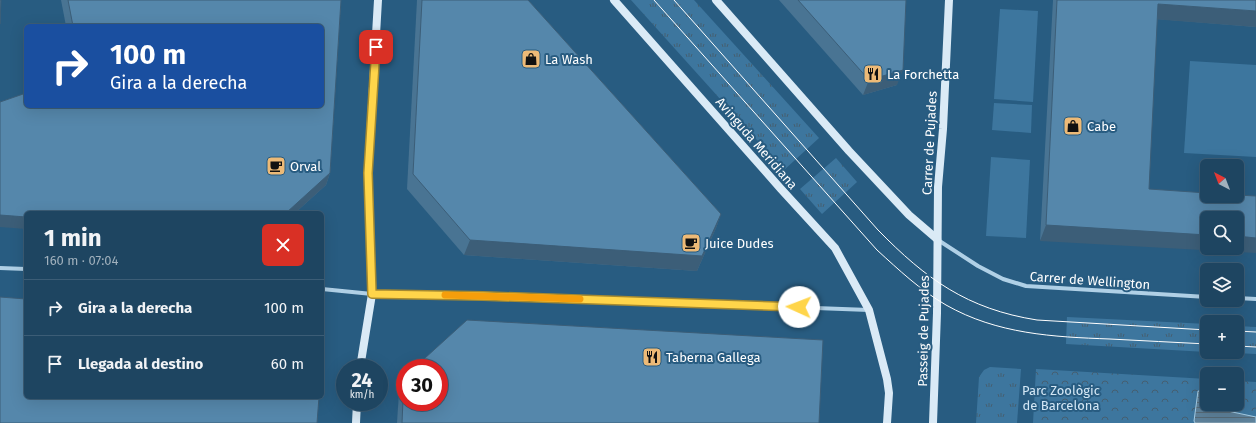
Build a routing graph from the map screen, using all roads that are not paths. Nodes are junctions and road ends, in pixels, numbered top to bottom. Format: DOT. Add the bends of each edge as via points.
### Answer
graph roads {
  1 [pos="378,0"];
  2 [pos="614,0"];
  3 [pos="716,0"];
  4 [pos="949,0"];
  5 [pos="937,239"];
  6 [pos="0,268"];
  7 [pos="24,269"];
  8 [pos="324,289"];
  9 [pos="372,294"];
  10 [pos="1200,297"];
  11 [pos="1244,299"];
  12 [pos="1256,300"];
  13 [pos="870,310"];
  14 [pos="361,359"];
  15 [pos="357,411"];
  16 [pos="356,423"];
  17 [pos="887,423"];
  18 [pos="933,423"];
  1 -- 9 [label="street" via="368,173"];
  2 -- 13 [label="street, Avinguda Meridiana" via="835,248"];
  3 -- 5 [label="street" via="849,151 909,215"];
  4 -- 5 [label="street, Carrer de Pujades"];
  5 -- 10 [label="street, Carrer de Wellington" via="978,266 1003,279 1026,286"];
  5 -- 18 [label="street, Passeig de Pujades"];
  6 -- 7 [label="street"];
  8 -- 9 [label="street"];
  9 -- 13 [label="street"];
  9 -- 14 [label="street"];
  11 -- 12 [label="street"];
  13 -- 17 [label="street" via="889,393"];
  15 -- 16 [label="street"];
}
